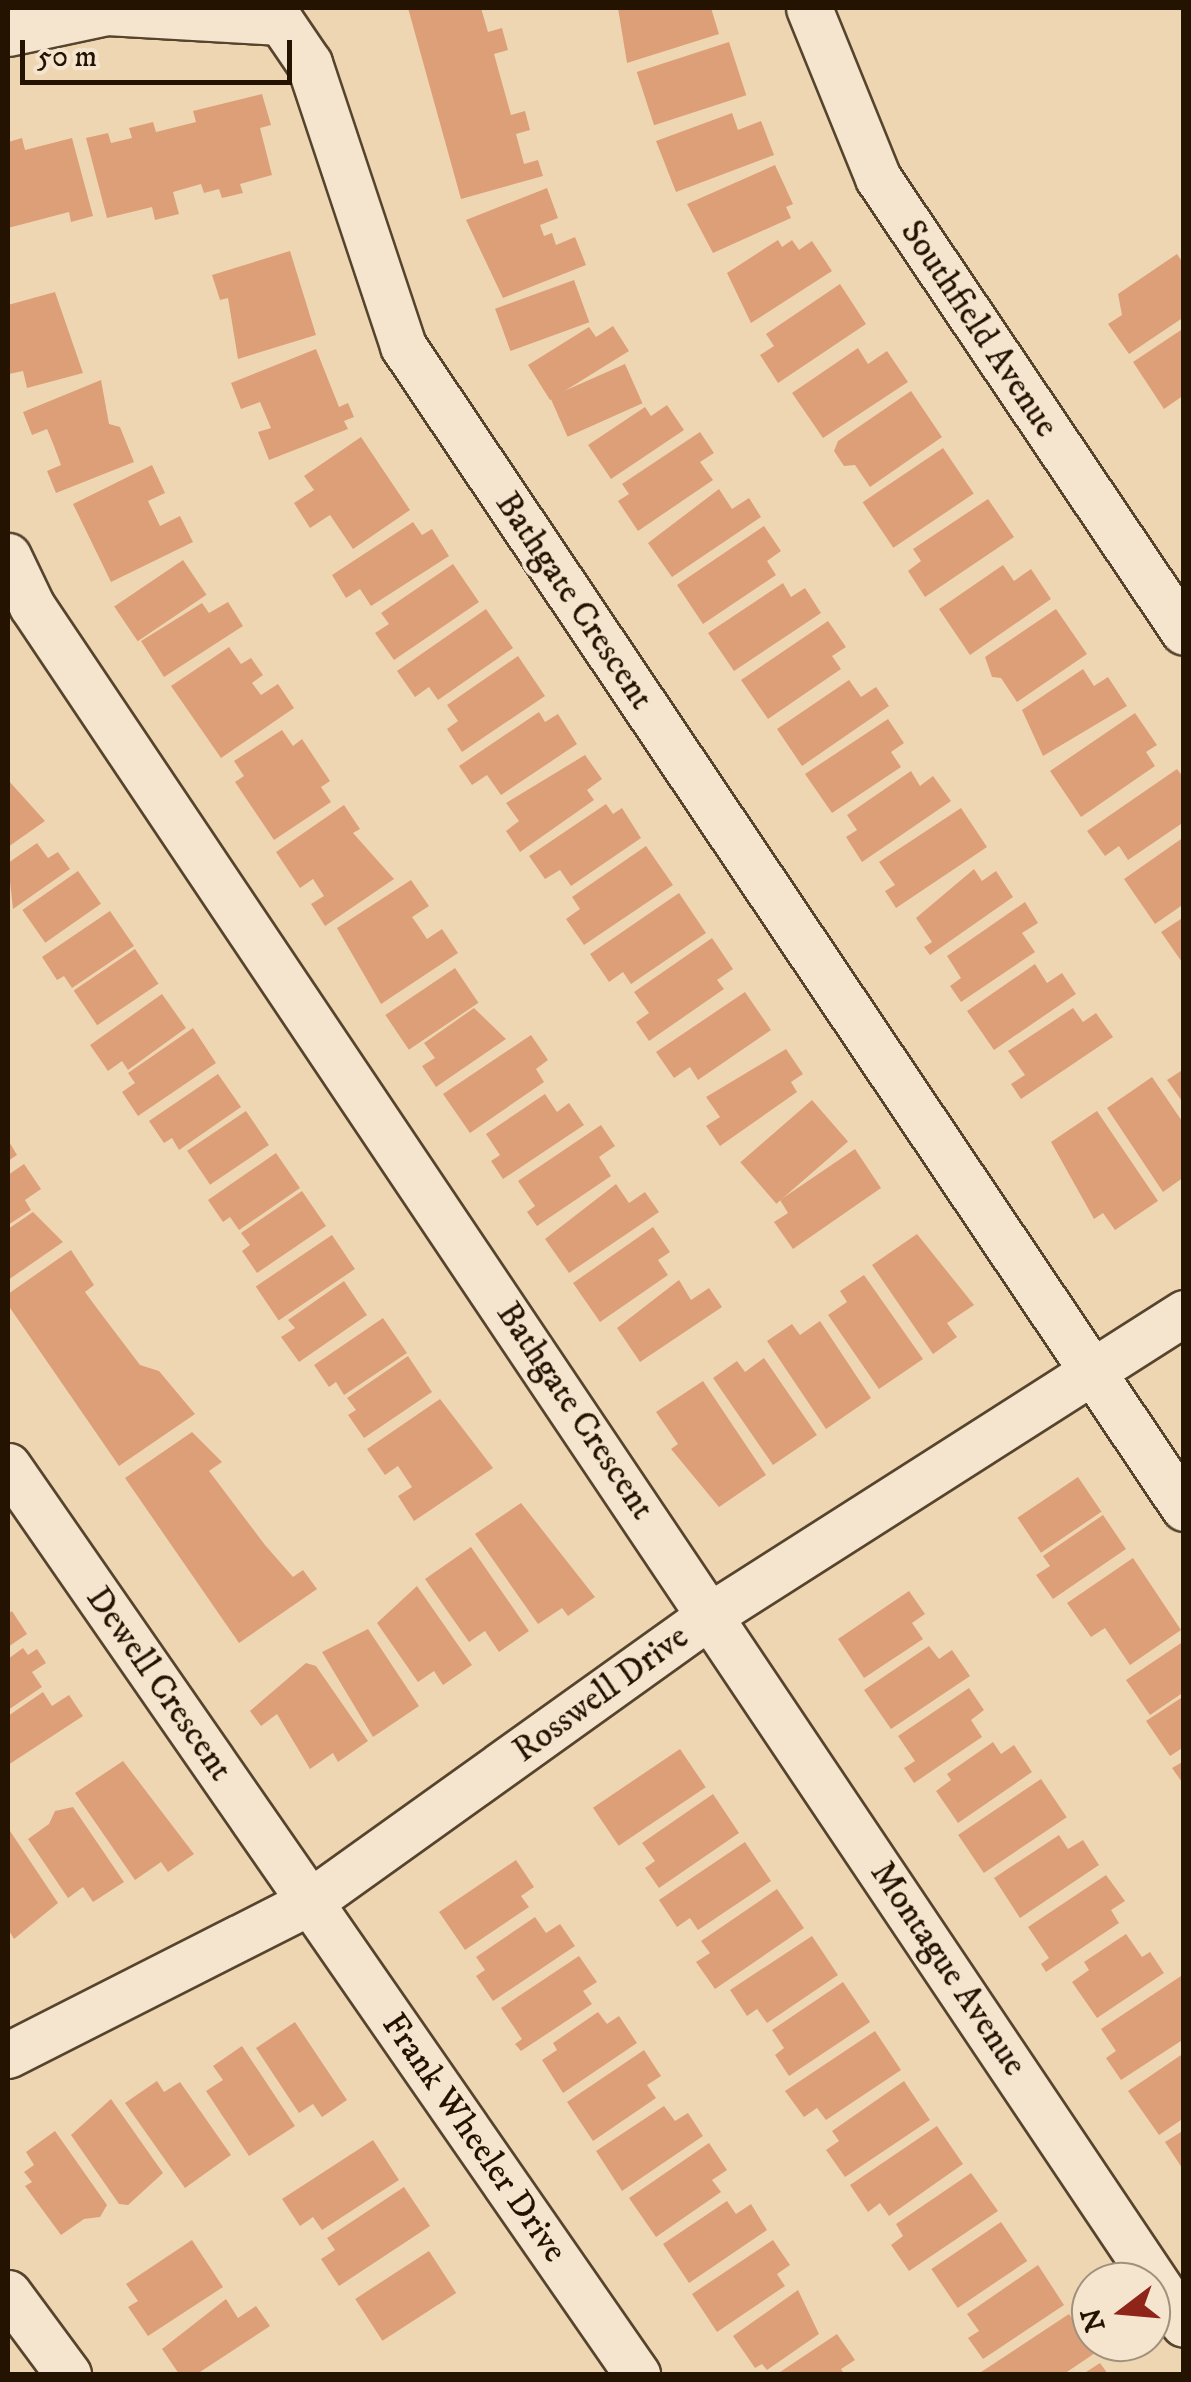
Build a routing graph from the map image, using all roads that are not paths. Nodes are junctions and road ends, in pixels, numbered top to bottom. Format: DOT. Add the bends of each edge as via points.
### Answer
graph roads {
  1 [pos="809,8"];
  2 [pos="8,33"];
  3 [pos="8,556"];
  4 [pos="1184,632"];
  5 [pos="1184,1313"];
  6 [pos="1091,1375"];
  7 [pos="8,1466"];
  8 [pos="1184,1508"];
  9 [pos="712,1614"];
  10 [pos="310,1901"];
  11 [pos="8,2055"];
  12 [pos="8,2292"];
  13 [pos="1184,2324"];
  14 [pos="68,2374"];
  15 [pos="636,2374"];
  1 -- 4 [label="street, Southfield Avenue" via="878,178"];
  2 -- 6 [label="street, Bathgate Crescent" via="107,12 281,22 309,63 403,346"];
  3 -- 9 [label="street, Bathgate Crescent" via="32,606"];
  5 -- 6 [label="street, Rosswell Drive"];
  6 -- 8 [label="street"];
  6 -- 9 [label="street, Rosswell Drive"];
  7 -- 10 [label="street, Dewell Crescent"];
  9 -- 10 [label="street, Rosswell Drive"];
  9 -- 13 [label="street, Montague Avenue"];
  10 -- 11 [label="street, Rosswell Drive"];
  10 -- 15 [label="street, Frank Wheeler Drive"];
  12 -- 14 [label="street"];
}
